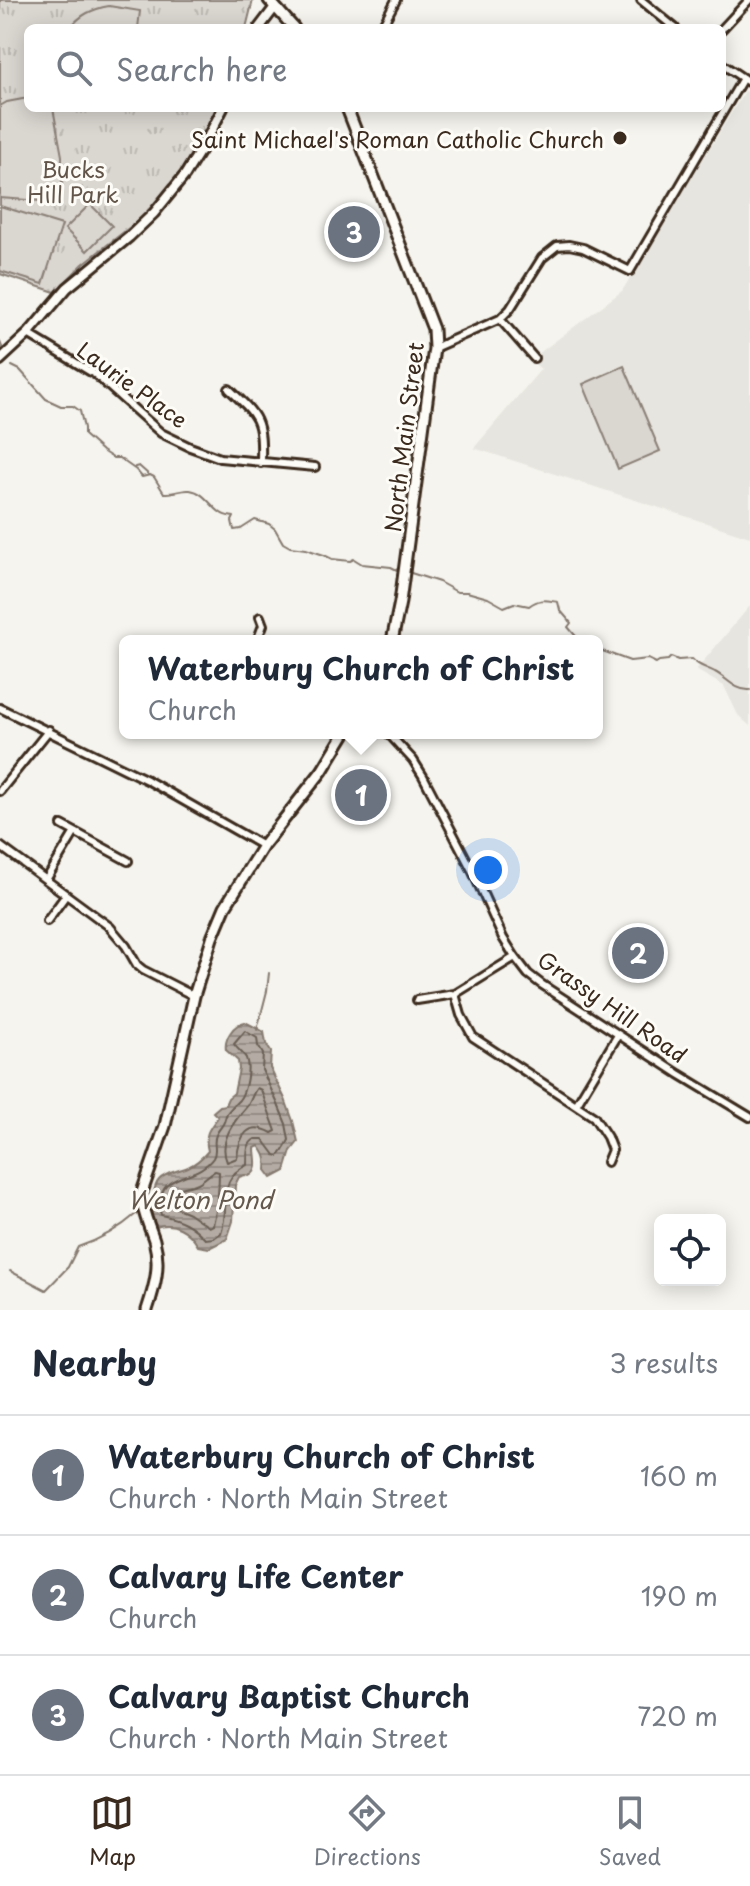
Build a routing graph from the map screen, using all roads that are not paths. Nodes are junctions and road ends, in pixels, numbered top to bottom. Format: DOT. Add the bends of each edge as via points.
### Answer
graph roads {
  1 [pos="396,0"];
  2 [pos="641,0"];
  3 [pos="749,0"];
  4 [pos="272,3"];
  5 [pos="261,24"];
  6 [pos="290,24"];
  7 [pos="383,24"];
  8 [pos="670,24"];
  9 [pos="726,25"];
  10 [pos="726,67"];
  11 [pos="743,78"];
  12 [pos="750,83"];
  13 [pos="726,107"];
  14 [pos="221,112"];
  15 [pos="349,112"];
  16 [pos="723,112"];
  17 [pos="500,319"];
  18 [pos="28,334"];
  19 [pos="434,348"];
  20 [pos="534,358"];
  21 [pos="0,360"];
  22 [pos="229,389"];
  23 [pos="261,463"];
  24 [pos="315,467"];
  25 [pos="260,617"];
  26 [pos="259,635"];
  27 [pos="393,635"];
  28 [pos="0,708"];
  29 [pos="49,730"];
  30 [pos="341,739"];
  31 [pos="394,739"];
  32 [pos="0,791"];
  33 [pos="62,825"];
  34 [pos="75,832"];
  35 [pos="0,846"];
  36 [pos="263,846"];
  37 [pos="128,861"];
  38 [pos="46,880"];
  39 [pos="66,895"];
  40 [pos="47,921"];
  41 [pos="515,957"];
  42 [pos="455,994"];
  43 [pos="194,996"];
  44 [pos="417,1000"];
  45 [pos="618,1035"];
  46 [pos="576,1105"];
  47 [pos="750,1117"];
  48 [pos="607,1162"];
  49 [pos="147,1310"];
  1 -- 7 [label="street"];
  2 -- 8 [label="street"];
  3 -- 9 [label="street"];
  4 -- 5 [label="street"];
  4 -- 6 [label="main road"];
  10 -- 11 [label="street"];
  11 -- 12 [label="street"];
  11 -- 13 [label="street"];
  14 -- 18 [label="street" via="185,175 154,213 67,288"];
  15 -- 19 [label="main road, North Main Street" via="433,329"];
  16 -- 17 [label="street" via="630,271 583,248 557,246 542,258"];
  17 -- 19 [label="street"];
  17 -- 20 [label="street"];
  18 -- 21 [label="street"];
  18 -- 23 [label="street, Laurie Place" via="96,375 161,433 220,458"];
  19 -- 27 [label="main road, North Main Street"];
  22 -- 23 [label="street" via="259,421"];
  23 -- 24 [label="street, Laurie Place"];
  25 -- 26 [label="street"];
  28 -- 29 [label="street"];
  29 -- 32 [label="street"];
  29 -- 36 [label="street"];
  30 -- 36 [label="main road"];
  31 -- 41 [label="street, Grassy Hill Road" via="423,776"];
  33 -- 34 [label="street"];
  34 -- 37 [label="street"];
  34 -- 38 [label="street"];
  35 -- 38 [label="street"];
  36 -- 43 [label="main road" via="225,907"];
  38 -- 39 [label="street"];
  39 -- 40 [label="street"];
  39 -- 43 [label="street" via="110,927 143,970"];
  41 -- 42 [label="street"];
  41 -- 45 [label="street, Grassy Hill Road" via="541,984"];
  42 -- 44 [label="street"];
  42 -- 46 [label="street" via="473,1037"];
  43 -- 49 [label="main road" via="165,1126 141,1195 158,1260"];
  45 -- 46 [label="street"];
  45 -- 47 [label="street, Grassy Hill Road"];
  46 -- 48 [label="street" via="594,1117 607,1137 612,1150"];
}
